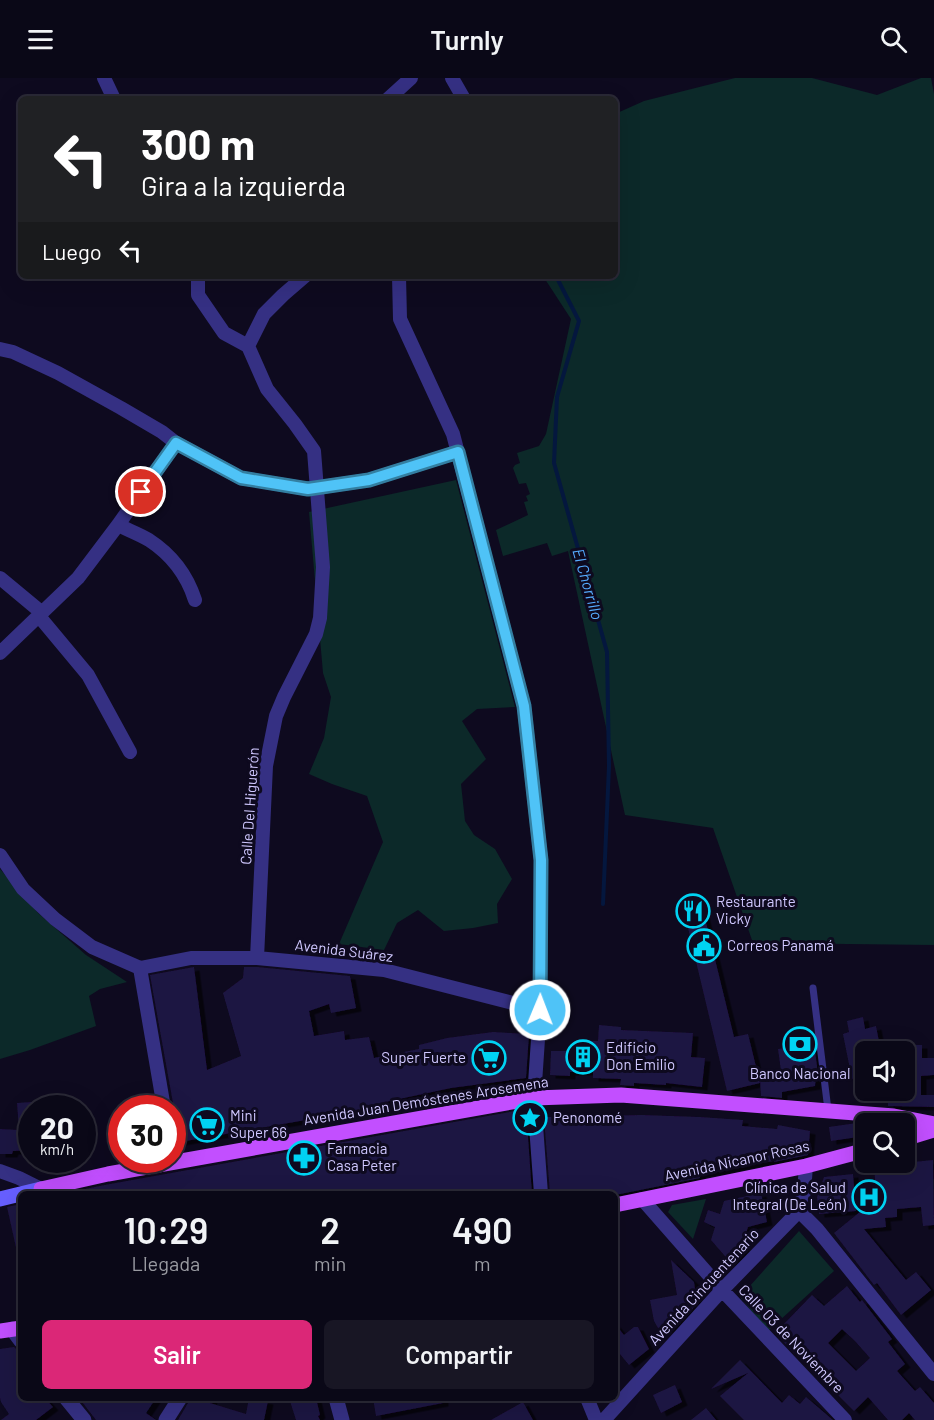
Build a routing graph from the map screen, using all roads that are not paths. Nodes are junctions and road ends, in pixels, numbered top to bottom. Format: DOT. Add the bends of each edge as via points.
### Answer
graph roads {
  1 [pos="104,78"];
  2 [pos="411,78"];
  3 [pos="452,78"];
  4 [pos="113,96"];
  5 [pos="391,96"];
  6 [pos="462,96"];
  7 [pos="198,279"];
  8 [pos="302,279"];
  9 [pos="399,279"];
  10 [pos="248,346"];
  11 [pos="0,349"];
  12 [pos="176,443"];
  13 [pos="458,452"];
  14 [pos="318,488"];
  15 [pos="118,525"];
  16 [pos="0,578"];
  17 [pos="195,600"];
  18 [pos="40,614"];
  19 [pos="0,653"];
  20 [pos="130,752"];
  21 [pos="0,855"];
  22 [pos="257,958"];
  23 [pos="140,968"];
  24 [pos="813,988"];
  25 [pos="540,1010"];
  26 [pos="162,1095"];
  27 [pos="534,1098"];
  28 [pos="828,1110"];
  29 [pos="934,1124"];
  30 [pos="934,1130"];
  31 [pos="915,1136"];
  32 [pos="855,1153"];
  33 [pos="186,1157"];
  34 [pos="806,1166"];
  35 [pos="0,1171"];
  36 [pos="117,1173"];
  37 [pos="40,1191"];
  38 [pos="45,1191"];
  39 [pos="541,1191"];
  40 [pos="18,1196"];
  41 [pos="0,1199"];
  42 [pos="642,1199"];
  43 [pos="618,1204"];
  44 [pos="799,1211"];
  45 [pos="722,1290"];
  46 [pos="934,1374"];
  47 [pos="68,1401"];
  48 [pos="178,1401"];
  49 [pos="337,1401"];
  50 [pos="588,1401"];
  51 [pos="84,1420"];
  52 [pos="166,1420"];
  53 [pos="342,1420"];
  54 [pos="596,1420"];
  55 [pos="604,1420"];
  56 [pos="845,1420"];
  1 -- 4 [label="street"];
  2 -- 5 [label="street"];
  3 -- 6 [label="street"];
  7 -- 10 [label="street" via="198,295 224,333"];
  8 -- 10 [label="street" via="264,314"];
  9 -- 13 [label="street" via="400,319"];
  10 -- 14 [label="street, Calle Del Higuerón" via="267,389 314,451"];
  11 -- 12 [label="street" via="58,373"];
  12 -- 14 [label="street" via="241,478"];
  12 -- 15 [label="street"];
  13 -- 14 [label="street" via="369,480"];
  13 -- 25 [label="street" via="524,706 541,860"];
  14 -- 22 [label="street, Calle Del Higuerón" via="323,567 320,618 272,733 266,766"];
  15 -- 17 [label="street" via="149,540 170,558 185,574"];
  15 -- 18 [label="street" via="78,578"];
  16 -- 18 [label="street"];
  18 -- 19 [label="street"];
  18 -- 20 [label="street" via="88,675"];
  21 -- 23 [label="street" via="23,889 55,919 92,947"];
  22 -- 23 [label="street, Avenida Suárez" via="191,958"];
  22 -- 25 [label="street, Avenida Suárez" via="384,970"];
  23 -- 26 [label="street"];
  24 -- 28 [label="lane"];
  25 -- 27 [label="street"];
  27 -- 28 [label="main road, Avenida Juan Demóstenes Arosemena" via="621,1095"];
  27 -- 33 [label="main road, Avenida Juan Demóstenes Arosemena"];
  27 -- 39 [label="street"];
  28 -- 29 [label="main road, Avenida Juan Demóstenes Arosemena"];
  30 -- 31 [label="main road"];
  32 -- 34 [label="main road, Avenida Nicanor Rosas"];
  34 -- 42 [label="main road, Avenida Nicanor Rosas"];
  34 -- 44 [label="street"];
  35 -- 37 [label="street" via="26,1180"];
  36 -- 38 [label="main road, Avenida Juan Demóstenes Arosemena"];
  40 -- 41 [label="main road, Avenida Juan Demóstenes Arosemena"];
  42 -- 43 [label="main road, Avenida Nicanor Rosas"];
  42 -- 45 [label="street, Calle 03 de Noviembre"];
  44 -- 45 [label="street, Avenida Cincuentenario"];
  44 -- 46 [label="street"];
  45 -- 55 [label="street, Avenida Cincuentenario"];
  45 -- 56 [label="street, Calle 03 de Noviembre"];
  47 -- 51 [label="street"];
  48 -- 52 [label="street"];
  49 -- 53 [label="street"];
  50 -- 54 [label="street"];
}
